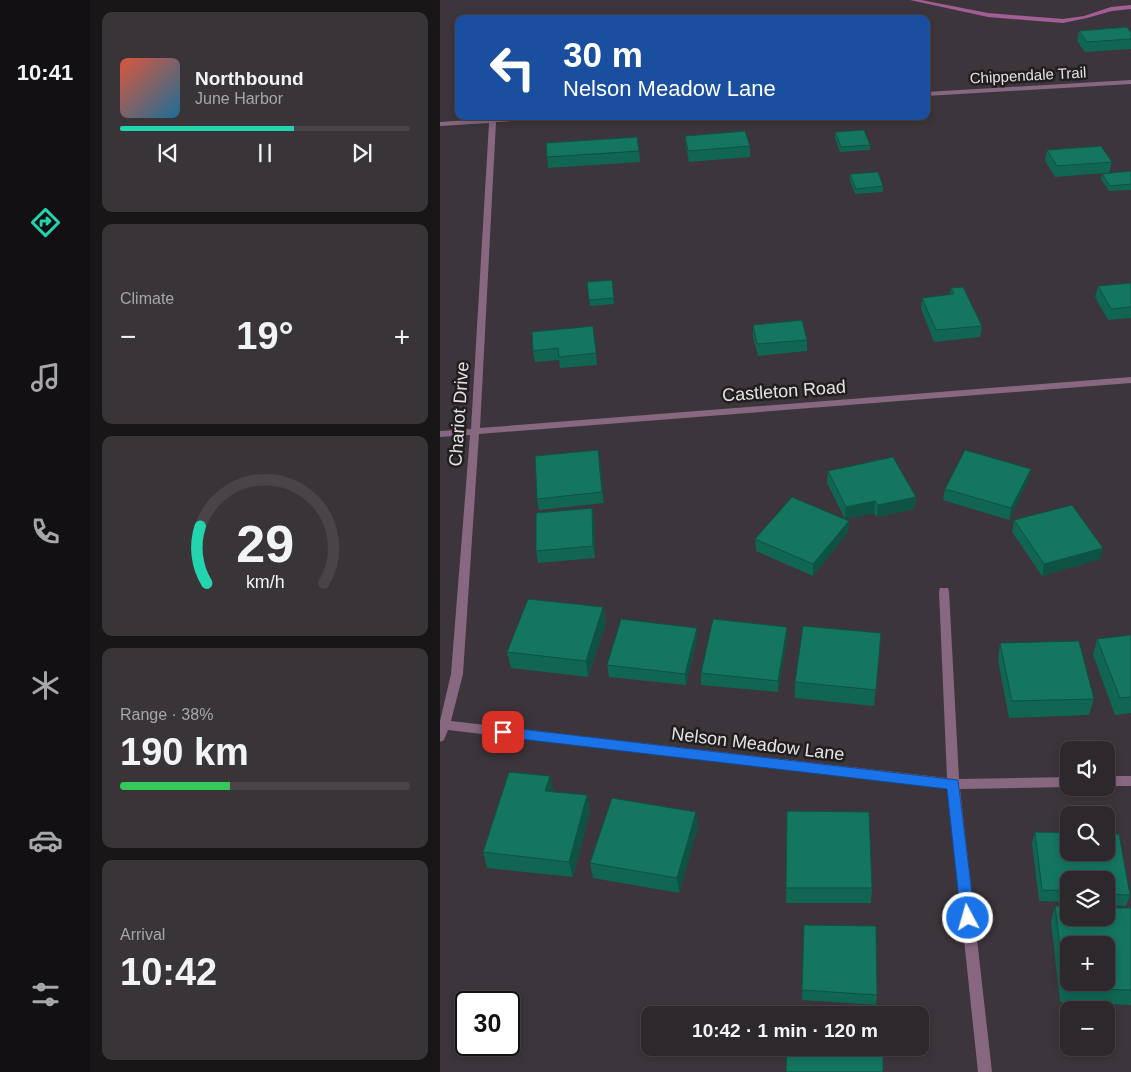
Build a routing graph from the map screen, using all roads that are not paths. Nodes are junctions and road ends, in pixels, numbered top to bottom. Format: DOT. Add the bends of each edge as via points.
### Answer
graph roads {
  1 [pos="1131,82"];
  2 [pos="930,94"];
  3 [pos="493,120"];
  4 [pos="440,124"];
  5 [pos="1131,380"];
  6 [pos="475,431"];
  7 [pos="440,434"];
  8 [pos="944,590"];
  9 [pos="442,731"];
  10 [pos="1115,781"];
  11 [pos="1131,781"];
  12 [pos="1060,782"];
  13 [pos="954,784"];
  14 [pos="984,1072"];
  1 -- 2 [label="street, Chippendale Trail"];
  3 -- 4 [label="street"];
  3 -- 6 [label="street, Chariot Drive"];
  5 -- 6 [label="street, Castleton Road"];
  6 -- 7 [label="street, Castleton Road"];
  6 -- 9 [label="street, Chariot Drive" via="457,674"];
  8 -- 13 [label="street"];
  9 -- 13 [label="street, Nelson Meadow Lane"];
  10 -- 11 [label="street"];
  12 -- 13 [label="street, Nelson Meadow Lane"];
  13 -- 14 [label="street"];
}
